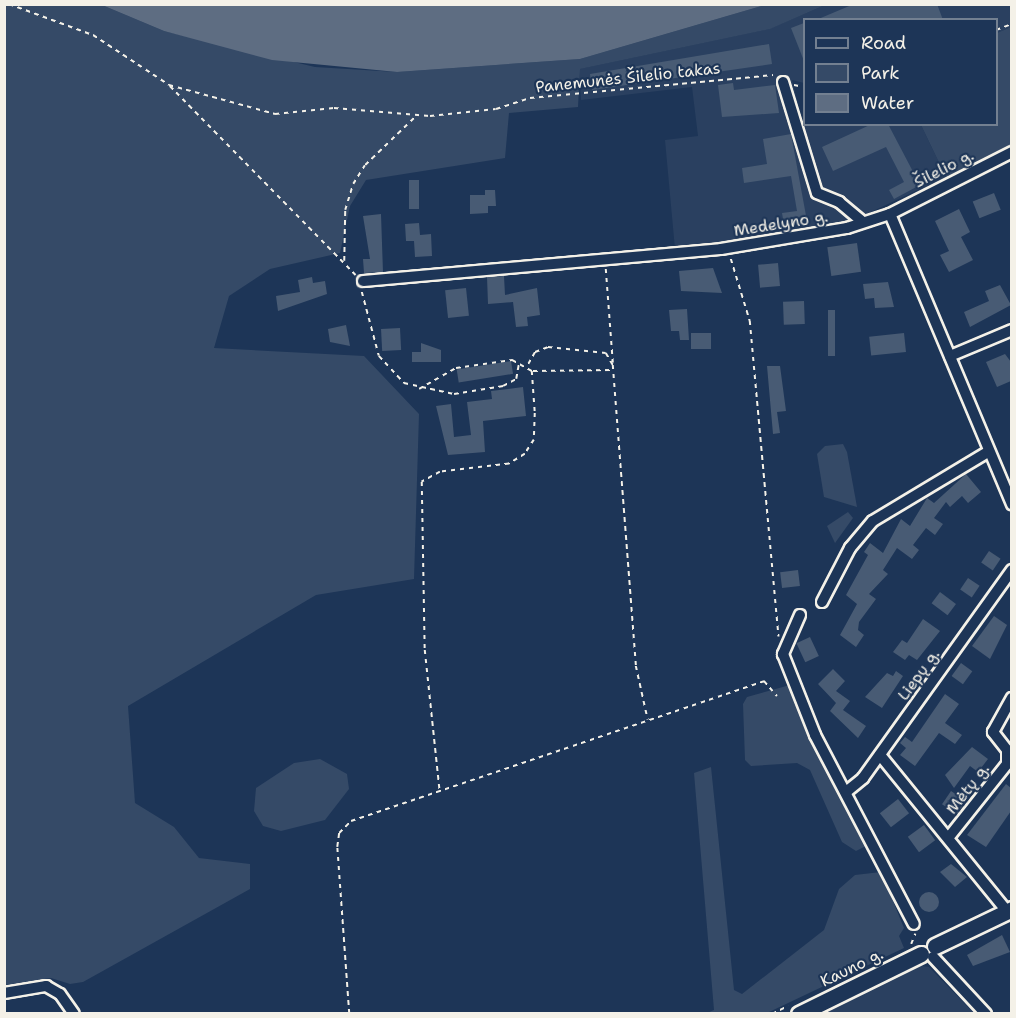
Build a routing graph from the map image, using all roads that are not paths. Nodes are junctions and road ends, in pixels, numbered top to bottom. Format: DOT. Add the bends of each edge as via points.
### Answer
graph roads {
  1 [pos="783,82"];
  2 [pos="1010,156"];
  3 [pos="890,214"];
  4 [pos="863,222"];
  5 [pos="363,281"];
  6 [pos="1011,330"];
  7 [pos="950,356"];
  8 [pos="988,452"];
  9 [pos="1011,504"];
  10 [pos="1011,570"];
  11 [pos="822,602"];
  12 [pos="800,615"];
  13 [pos="1011,698"];
  14 [pos="880,755"];
  15 [pos="846,792"];
  16 [pos="950,837"];
  17 [pos="1009,910"];
  18 [pos="914,924"];
  19 [pos="925,951"];
  20 [pos="4,993"];
  21 [pos="74,1014"];
  22 [pos="799,1014"];
  23 [pos="986,1014"];
  1 -- 4 [label="street" via="817,193 839,202"];
  2 -- 3 [label="street, Šilelio g."];
  3 -- 4 [label="street, Medelyno g."];
  3 -- 7 [label="street"];
  4 -- 5 [label="street, Medelyno g." via="728,248"];
  6 -- 7 [label="street"];
  7 -- 8 [label="street"];
  8 -- 9 [label="street"];
  8 -- 11 [label="street" via="873,520 850,548"];
  10 -- 14 [label="street, Liepų g."];
  12 -- 15 [label="street" via="783,649 815,735"];
  13 -- 16 [label="street, Mėtų g." via="993,732 1007,750 1007,764"];
  14 -- 15 [label="street, Liepų g."];
  14 -- 16 [label="street"];
  15 -- 18 [label="street"];
  16 -- 17 [label="street"];
  17 -- 19 [label="street, Kauno g."];
  19 -- 22 [label="street, Kauno g."];
  19 -- 23 [label="street"];
  20 -- 21 [label="street" via="46,986 60,994"];
}
